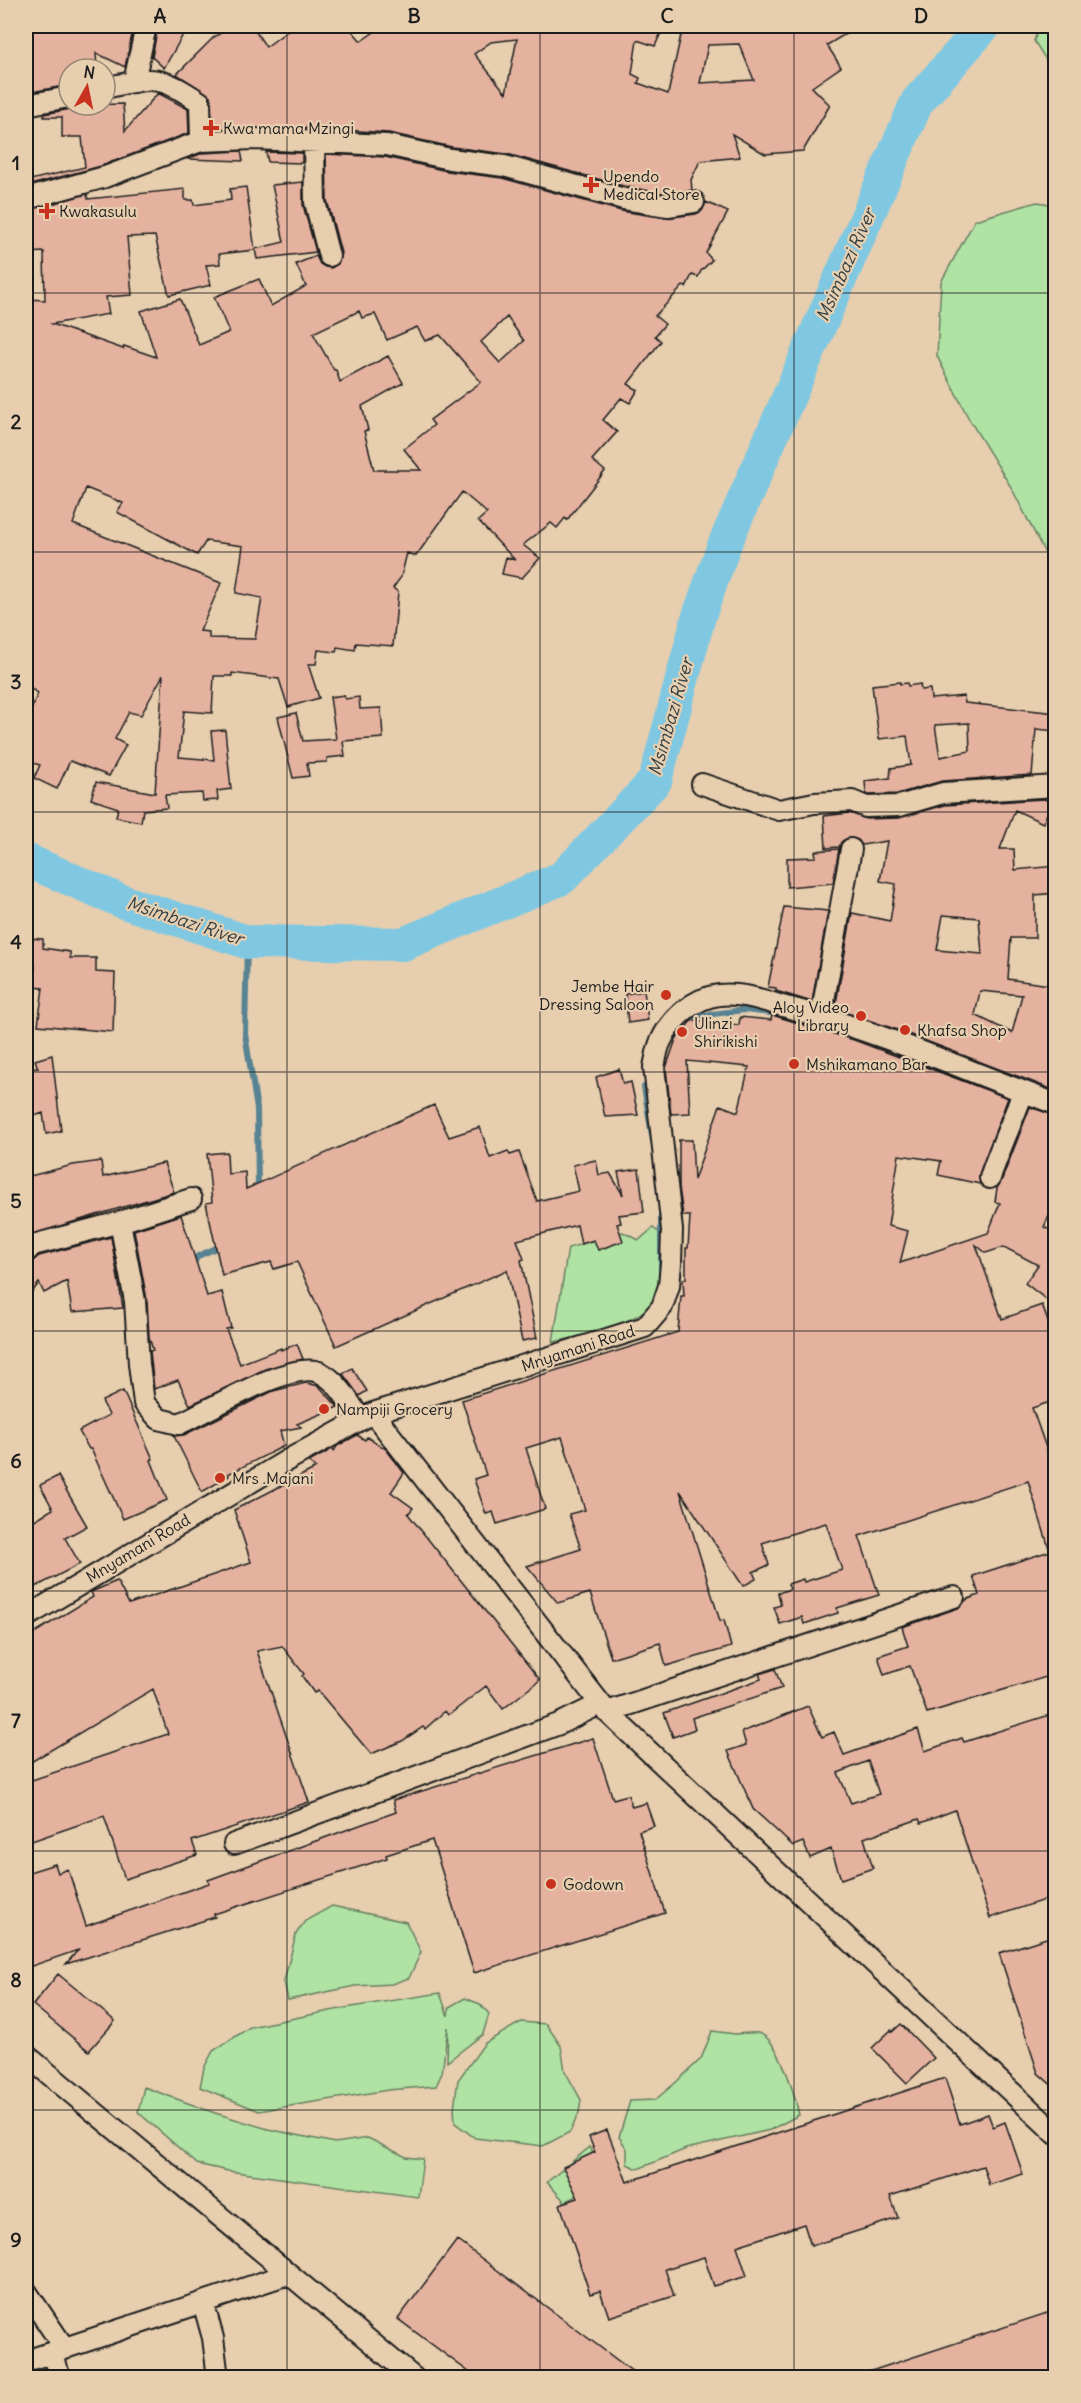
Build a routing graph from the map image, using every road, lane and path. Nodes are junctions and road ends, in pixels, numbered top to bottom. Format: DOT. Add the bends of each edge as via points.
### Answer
graph roads {
  1 [pos="146,26"];
  2 [pos="134,82"];
  3 [pos="117,86"];
  4 [pos="57,99"];
  5 [pos="26,105"];
  6 [pos="314,140"];
  7 [pos="201,141"];
  8 [pos="26,199"];
  9 [pos="694,202"];
  10 [pos="329,256"];
  11 [pos="702,784"];
  12 [pos="1056,786"];
  13 [pos="850,849"];
  14 [pos="821,1017"];
  15 [pos="1023,1092"];
  16 [pos="1056,1104"];
  17 [pos="990,1178"];
  18 [pos="191,1199"];
  19 [pos="120,1222"];
  20 [pos="26,1252"];
  21 [pos="367,1417"];
  22 [pos="954,1597"];
  23 [pos="28,1610"];
  24 [pos="604,1708"];
  25 [pos="234,1844"];
  26 [pos="26,2055"];
  27 [pos="1056,2134"];
  28 [pos="288,2274"];
  29 [pos="26,2291"];
  30 [pos="203,2302"];
  31 [pos="58,2350"];
  32 [pos="26,2361"];
  33 [pos="60,2378"];
  34 [pos="218,2378"];
  35 [pos="414,2378"];
  1 -- 2 [label="street"];
  2 -- 3 [label="street"];
  2 -- 7 [label="street" via="156,79 200,102"];
  4 -- 5 [label="street"];
  6 -- 7 [label="street"];
  6 -- 9 [label="street" via="387,145 504,166 624,199 668,206"];
  6 -- 10 [label="street" via="315,202"];
  7 -- 8 [label="street" via="105,177"];
  11 -- 12 [label="street" via="779,810 852,801 866,807 898,806 943,793"];
  13 -- 14 [label="street"];
  14 -- 15 [label="street, Mnyamani Road"];
  14 -- 21 [label="street, Mnyamani Road" via="743,994 717,995 693,1004 673,1020 660,1042 654,1067 672,1230 671,1263 662,1307 645,1327"];
  15 -- 16 [label="street, Mnyamani Road"];
  15 -- 17 [label="street"];
  18 -- 19 [label="street"];
  19 -- 20 [label="street" via="33,1245"];
  19 -- 21 [label="street" via="135,1301 144,1403 159,1419 179,1425 262,1381 308,1370 320,1372"];
  21 -- 23 [label="street, Mnyamani Road"];
  21 -- 24 [label="street"];
  22 -- 24 [label="street"];
  24 -- 25 [label="street"];
  24 -- 27 [label="street"];
  26 -- 28 [label="street"];
  28 -- 30 [label="street"];
  28 -- 35 [label="street"];
  29 -- 31 [label="street"];
  30 -- 31 [label="street"];
  30 -- 34 [label="street"];
  31 -- 32 [label="street"];
  31 -- 33 [label="street"];
}
